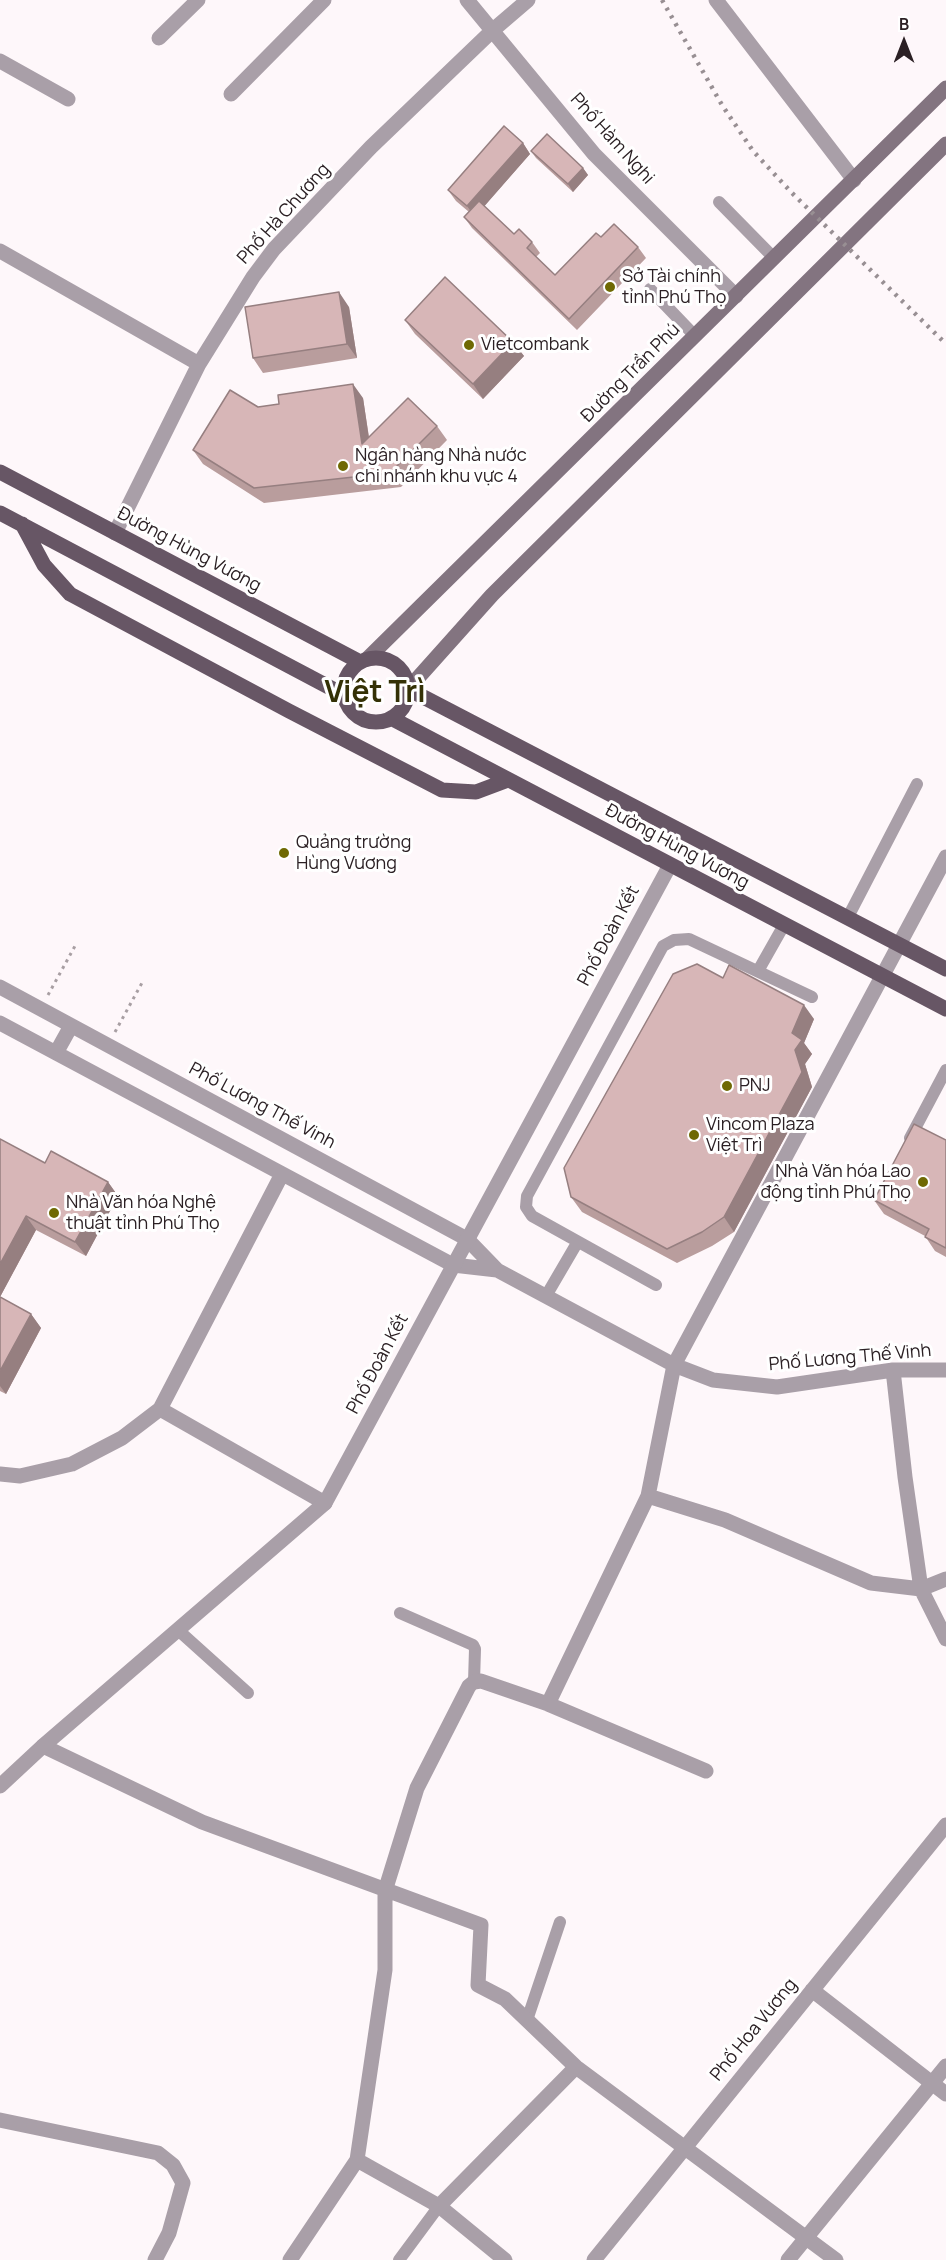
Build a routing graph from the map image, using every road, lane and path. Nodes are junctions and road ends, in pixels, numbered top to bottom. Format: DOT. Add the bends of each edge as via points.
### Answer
graph roads {
  1 [pos="198,0"];
  2 [pos="324,0"];
  3 [pos="467,0"];
  4 [pos="528,0"];
  5 [pos="716,0"];
  6 [pos="493,30"];
  7 [pos="159,39"];
  8 [pos="0,61"];
  9 [pos="946,88"];
  10 [pos="231,94"];
  11 [pos="68,99"];
  12 [pos="946,144"];
  13 [pos="854,180"];
  14 [pos="719,202"];
  15 [pos="0,251"];
  16 [pos="774,258"];
  17 [pos="650,289"];
  18 [pos="736,296"];
  19 [pos="695,336"];
  20 [pos="199,364"];
  21 [pos="0,472"];
  22 [pos="0,513"];
  23 [pos="22,524"];
  24 [pos="115,533"];
  25 [pos="364,661"];
  26 [pos="408,689"];
  27 [pos="344,695"];
  28 [pos="391,718"];
  29 [pos="508,780"];
  30 [pos="917,784"];
  31 [pos="946,857"];
  32 [pos="670,865"];
  33 [pos="848,917"];
  34 [pos="784,925"];
  35 [pos="898,944"];
  36 [pos="75,946"];
  37 [pos="946,969"];
  38 [pos="758,971"];
  39 [pos="881,975"];
  40 [pos="143,981"];
  41 [pos="0,987"];
  42 [pos="812,997"];
  43 [pos="40,1009"];
  44 [pos="946,1009"];
  45 [pos="0,1023"];
  46 [pos="71,1026"];
  47 [pos="107,1045"];
  48 [pos="56,1053"];
  49 [pos="946,1070"];
  50 [pos="942,1087"];
  51 [pos="901,1154"];
  52 [pos="282,1174"];
  53 [pos="467,1239"];
  54 [pos="577,1243"];
  55 [pos="453,1265"];
  56 [pos="497,1270"];
  57 [pos="656,1285"];
  58 [pos="546,1296"];
  59 [pos="674,1365"];
  60 [pos="893,1370"];
  61 [pos="946,1370"];
  62 [pos="160,1408"];
  63 [pos="0,1474"];
  64 [pos="648,1496"];
  65 [pos="325,1503"];
  66 [pos="946,1579"];
  67 [pos="921,1589"];
  68 [pos="400,1613"];
  69 [pos="178,1630"];
  70 [pos="946,1639"];
  71 [pos="474,1682"];
  72 [pos="248,1694"];
  73 [pos="548,1704"];
  74 [pos="43,1746"];
  75 [pos="706,1771"];
  76 [pos="0,1786"];
  77 [pos="946,1825"];
  78 [pos="385,1891"];
  79 [pos="560,1922"];
  80 [pos="812,1990"];
  81 [pos="527,2020"];
  82 [pos="946,2066"];
  83 [pos="576,2067"];
  84 [pos="933,2083"];
  85 [pos="946,2094"];
  86 [pos="0,2120"];
  87 [pos="684,2148"];
  88 [pos="357,2160"];
  89 [pos="439,2206"];
  90 [pos="807,2237"];
  91 [pos="155,2260"];
  92 [pos="290,2260"];
  93 [pos="399,2260"];
  94 [pos="505,2260"];
  95 [pos="594,2260"];
  96 [pos="788,2260"];
  97 [pos="836,2260"];
  1 -- 7 [label="street"];
  2 -- 10 [label="street"];
  3 -- 6 [label="street, Phố Hàm Nghi"];
  4 -- 6 [label="street, Phố Hà Chương"];
  5 -- 13 [label="street"];
  6 -- 18 [label="street, Phố Hàm Nghi" via="594,154"];
  6 -- 20 [label="street, Phố Hà Chương" via="371,147 274,249"];
  8 -- 11 [label="street"];
  9 -- 13 [label="main road, Đường Trần Phú"];
  12 -- 26 [label="main road" via="492,595"];
  13 -- 16 [label="main road, Đường Trần Phú"];
  14 -- 16 [label="lane"];
  15 -- 20 [label="street"];
  16 -- 18 [label="main road, Đường Trần Phú"];
  17 -- 19 [label="lane"];
  18 -- 19 [label="main road, Đường Trần Phú"];
  19 -- 25 [label="main road, Đường Trần Phú"];
  20 -- 24 [label="street, Phố Hà Chương"];
  21 -- 24 [label="main road, Đường Hùng Vương"];
  22 -- 23 [label="main road"];
  23 -- 27 [label="main road"];
  23 -- 29 [label="main road" via="44,565 69,594 299,716 442,790 476,792"];
  24 -- 25 [label="main road, Đường Hùng Vương"];
  25 -- 26 [label="main road" via="380,658 395,664 404,674"];
  25 -- 27 [label="main road" via="347,676"];
  26 -- 28 [label="main road" via="404,706"];
  26 -- 33 [label="main road, Đường Hùng Vương"];
  27 -- 28 [label="main road" via="350,709 362,718 376,722"];
  28 -- 29 [label="main road, Đường Hùng Vương"];
  29 -- 32 [label="main road, Đường Hùng Vương"];
  30 -- 33 [label="lane"];
  31 -- 35 [label="street"];
  32 -- 34 [label="main road, Đường Hùng Vương"];
  32 -- 53 [label="street, Phố Đoàn Kết"];
  33 -- 35 [label="main road, Đường Hùng Vương"];
  34 -- 38 [label="lane"];
  34 -- 39 [label="main road, Đường Hùng Vương"];
  35 -- 37 [label="main road, Đường Hùng Vương"];
  35 -- 39 [label="street"];
  36 -- 43 [label="path"];
  38 -- 42 [label="lane"];
  38 -- 54 [label="lane" via="689,939 663,946 527,1196 526,1207 532,1216"];
  39 -- 44 [label="main road, Đường Hùng Vương"];
  39 -- 59 [label="street"];
  40 -- 47 [label="path"];
  41 -- 43 [label="street, Phố Lương Thế Vinh"];
  43 -- 46 [label="street, Phố Lương Thế Vinh"];
  45 -- 48 [label="street, Phố Lương Thế Vinh"];
  46 -- 47 [label="street, Phố Lương Thế Vinh"];
  46 -- 48 [label="street"];
  47 -- 53 [label="street, Phố Lương Thế Vinh"];
  48 -- 52 [label="street, Phố Lương Thế Vinh"];
  49 -- 50 [label="lane"];
  50 -- 51 [label="lane"];
  52 -- 55 [label="street, Phố Lương Thế Vinh"];
  52 -- 62 [label="street"];
  53 -- 55 [label="street, Phố Đoàn Kết"];
  53 -- 56 [label="street, Phố Lương Thế Vinh"];
  54 -- 57 [label="lane"];
  54 -- 58 [label="lane"];
  55 -- 56 [label="street, Phố Lương Thế Vinh"];
  55 -- 65 [label="street, Phố Đoàn Kết"];
  56 -- 58 [label="street, Phố Lương Thế Vinh"];
  58 -- 59 [label="street, Phố Lương Thế Vinh"];
  59 -- 60 [label="street, Phố Lương Thế Vinh" via="713,1380 777,1387"];
  59 -- 64 [label="street"];
  60 -- 61 [label="street, Phố Lương Thế Vinh"];
  60 -- 67 [label="street"];
  62 -- 63 [label="street" via="122,1438 72,1464 20,1476"];
  62 -- 65 [label="street"];
  64 -- 67 [label="street" via="725,1520 871,1583"];
  64 -- 73 [label="street"];
  65 -- 69 [label="street, Phố Đoàn Kết"];
  66 -- 67 [label="street"];
  67 -- 70 [label="street"];
  68 -- 71 [label="lane" via="473,1645"];
  69 -- 72 [label="lane"];
  69 -- 74 [label="street, Phố Đoàn Kết"];
  71 -- 73 [label="street"];
  71 -- 78 [label="street" via="417,1788"];
  73 -- 75 [label="street"];
  74 -- 76 [label="street, Phố Đoàn Kết"];
  74 -- 78 [label="street" via="202,1822"];
  77 -- 80 [label="street, Phố Hoa Vương"];
  78 -- 81 [label="street" via="481,1925 478,1985 505,1999"];
  78 -- 88 [label="street" via="385,1970"];
  79 -- 81 [label="lane"];
  80 -- 84 [label="street"];
  80 -- 87 [label="street, Phố Hoa Vương"];
  81 -- 83 [label="street"];
  82 -- 84 [label="street"];
  83 -- 87 [label="street"];
  83 -- 89 [label="street"];
  84 -- 85 [label="street"];
  84 -- 90 [label="street"];
  86 -- 91 [label="street" via="158,2153 173,2165 183,2183 169,2233"];
  87 -- 90 [label="street"];
  87 -- 95 [label="street, Phố Hoa Vương"];
  88 -- 89 [label="street"];
  88 -- 92 [label="street"];
  89 -- 93 [label="lane"];
  89 -- 94 [label="street"];
  90 -- 96 [label="street"];
  90 -- 97 [label="street"];
}
